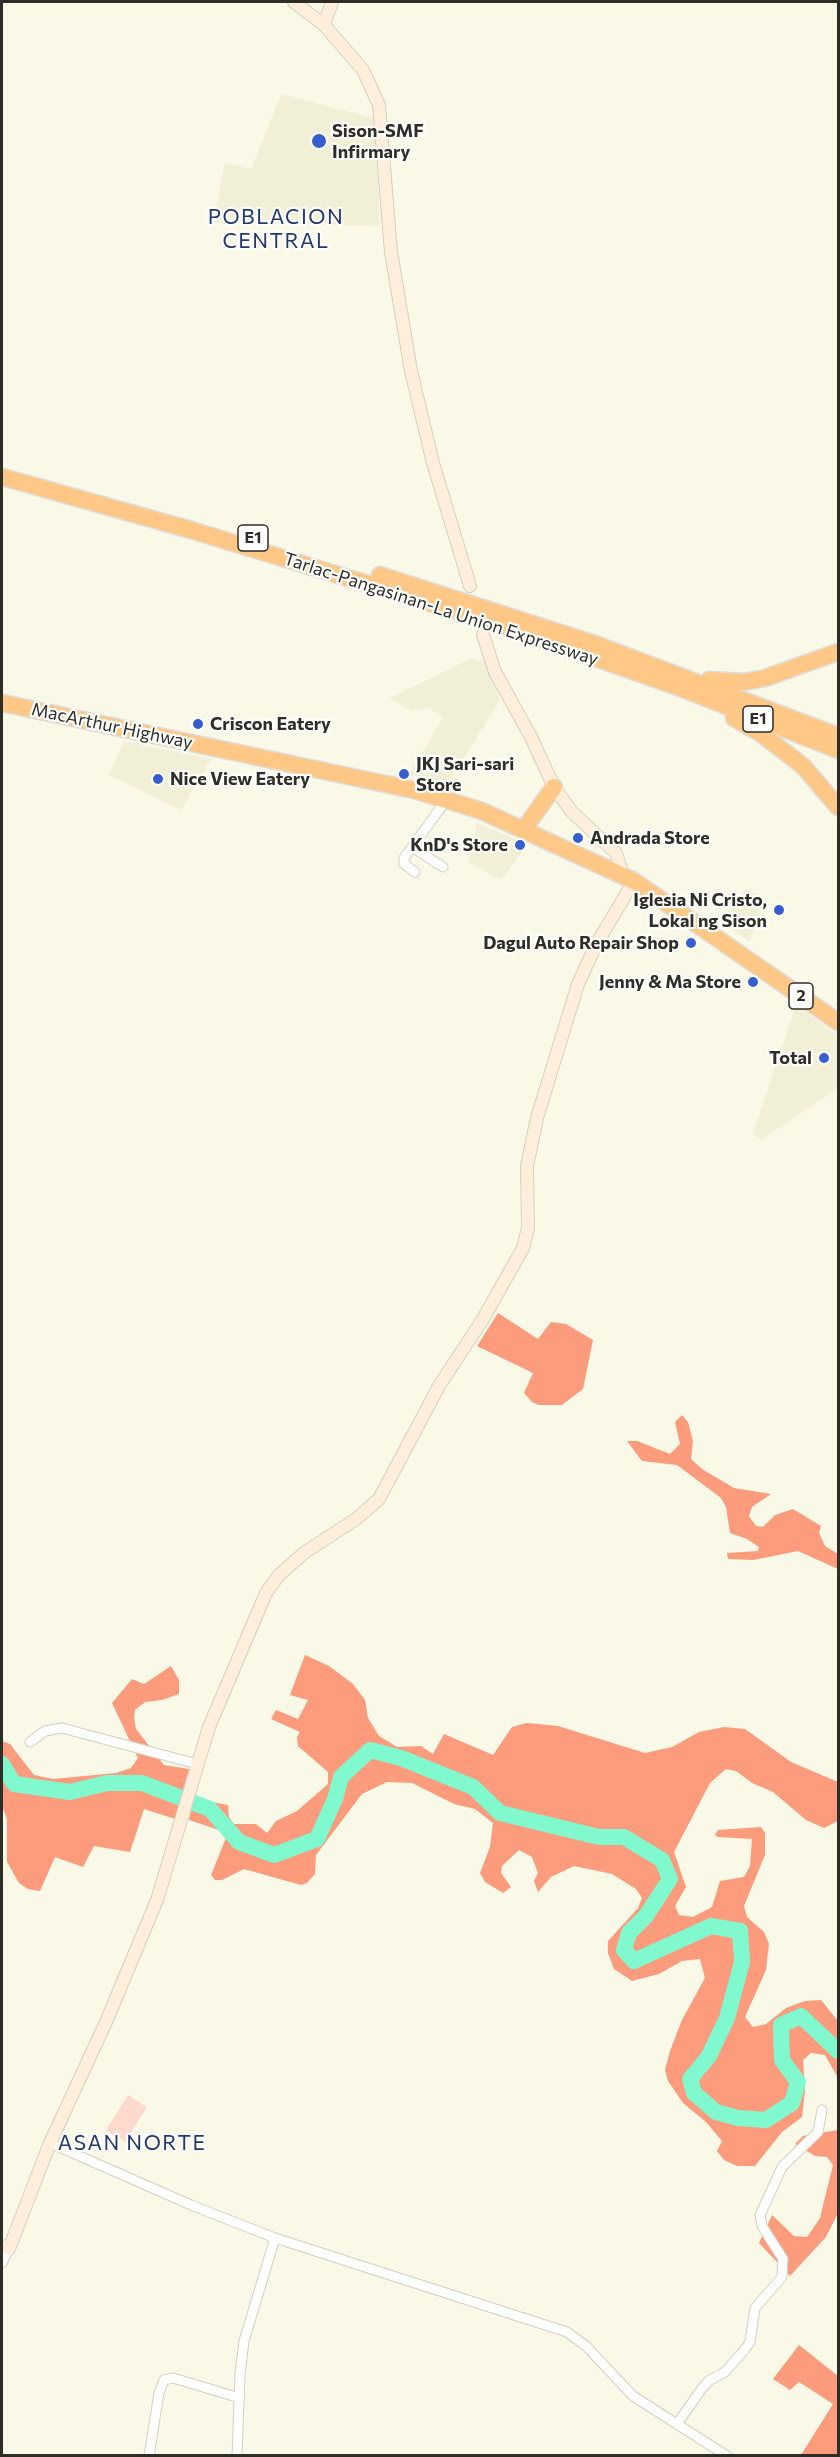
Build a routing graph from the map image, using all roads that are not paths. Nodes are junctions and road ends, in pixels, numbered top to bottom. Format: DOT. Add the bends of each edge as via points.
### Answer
graph roads {
  1 [pos="294,2"];
  2 [pos="332,2"];
  3 [pos="324,25"];
  4 [pos="2,466"];
  5 [pos="2,477"];
  6 [pos="470,586"];
  7 [pos="483,635"];
  8 [pos="838,652"];
  9 [pos="684,683"];
  10 [pos="2,703"];
  11 [pos="838,736"];
  12 [pos="838,750"];
  13 [pos="554,787"];
  14 [pos="447,799"];
  15 [pos="838,807"];
  16 [pos="524,829"];
  17 [pos="412,847"];
  18 [pos="443,867"];
  19 [pos="415,872"];
  20 [pos="628,878"];
  21 [pos="838,1022"];
  22 [pos="30,1742"];
  23 [pos="197,1764"];
  24 [pos="822,2110"];
  25 [pos="50,2144"];
  26 [pos="275,2238"];
  27 [pos="5,2247"];
  28 [pos="2,2263"];
  29 [pos="240,2398"];
  30 [pos="677,2424"];
  31 [pos="149,2456"];
  32 [pos="237,2456"];
  33 [pos="727,2456"];
  1 -- 3 [label="street"];
  2 -- 3 [label="street"];
  3 -- 6 [label="street" via="363,70 379,105 391,252 411,372"];
  4 -- 9 [label="highway, Tarlac-Pangasinan-La Union Expressway / E1" via="455,597"];
  5 -- 9 [label="highway, Tarlac-Pangasinan-La Union Expressway / E1" via="191,530"];
  7 -- 13 [label="street" via="495,672"];
  8 -- 9 [label="highway" via="765,678"];
  9 -- 11 [label="highway, Tarlac-Pangasinan-La Union Expressway / E1"];
  9 -- 12 [label="highway, Tarlac-Pangasinan-La Union Expressway / E1"];
  9 -- 15 [label="highway" via="803,766"];
  10 -- 14 [label="highway, MacArthur Highway / 2"];
  13 -- 16 [label="highway"];
  13 -- 20 [label="street" via="572,812 616,853"];
  14 -- 16 [label="highway, MacArthur Highway / 2"];
  14 -- 17 [label="street"];
  16 -- 20 [label="highway, MacArthur Highway / 2"];
  17 -- 18 [label="street"];
  17 -- 19 [label="street" via="404,861"];
  20 -- 21 [label="highway, MacArthur Highway / 2"];
  20 -- 23 [label="street" via="578,984 535,1126 527,1166 526,1239 483,1319 433,1395 379,1499 356,1520 304,1553 272,1582 209,1727"];
  22 -- 23 [label="street" via="45,1731 62,1728"];
  23 -- 25 [label="street" via="157,1900"];
  24 -- 30 [label="street" via="818,2132 782,2167 760,2216 783,2259 782,2277 755,2308 750,2342 745,2349 725,2372 703,2387"];
  25 -- 26 [label="street"];
  25 -- 27 [label="street"];
  26 -- 29 [label="street" via="244,2341"];
  26 -- 30 [label="street" via="567,2332 586,2346 633,2396"];
  27 -- 28 [label="street"];
  29 -- 31 [label="street" via="173,2378 164,2380"];
  29 -- 32 [label="street"];
  30 -- 33 [label="street"];
}
